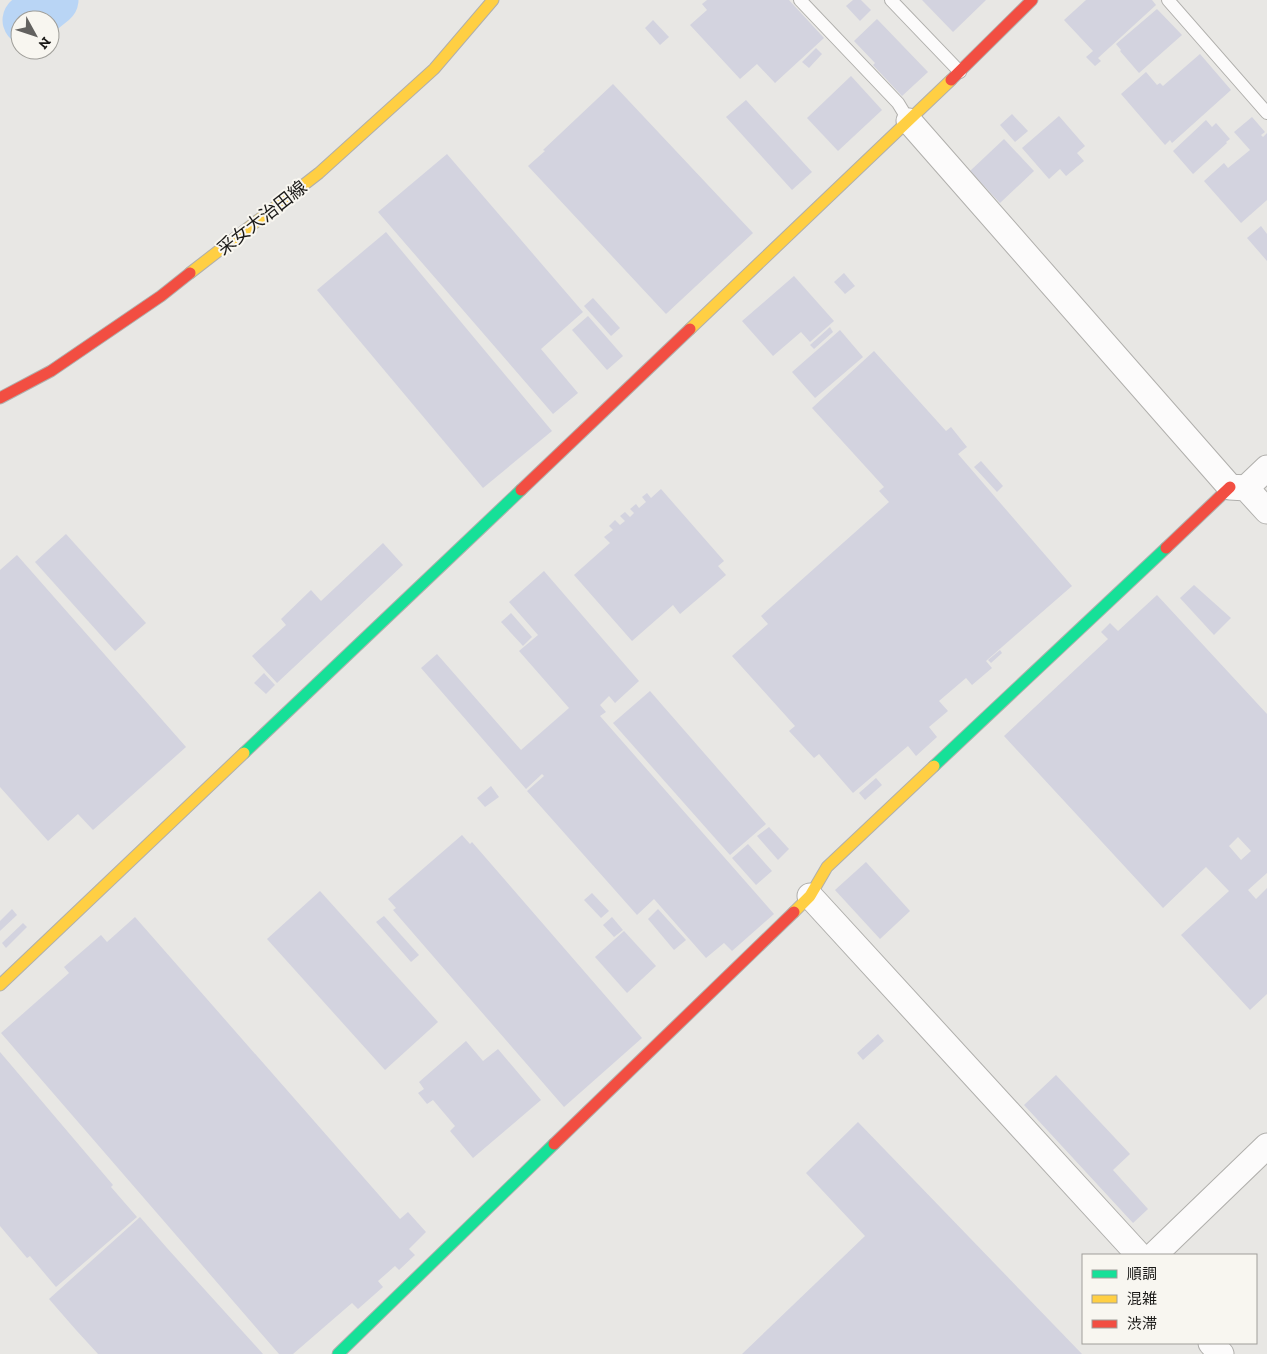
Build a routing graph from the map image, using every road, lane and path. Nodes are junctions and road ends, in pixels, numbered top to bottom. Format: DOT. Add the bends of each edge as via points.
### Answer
graph roads {
  1 [pos="493,0"];
  2 [pos="800,0"];
  3 [pos="891,0"];
  4 [pos="1032,0"];
  5 [pos="1168,0"];
  6 [pos="960,72"];
  7 [pos="1267,113"];
  8 [pos="909,121"];
  9 [pos="0,398"];
  10 [pos="1267,468"];
  11 [pos="1238,487"];
  12 [pos="1267,511"];
  13 [pos="810,896"];
  14 [pos="0,985"];
  15 [pos="1267,1146"];
  16 [pos="1138,1254"];
  17 [pos="1155,1254"];
  18 [pos="1212,1344"];
  19 [pos="338,1354"];
  20 [pos="1221,1354"];
  1 -- 9 [label="street, 采女大治田線" via="434,69 319,173 161,296 51,372"];
  2 -- 8 [label="lane" via="898,103"];
  3 -- 6 [label="lane"];
  4 -- 6 [label="street"];
  5 -- 7 [label="lane"];
  6 -- 8 [label="street"];
  8 -- 11 [label="street"];
  8 -- 14 [label="street"];
  10 -- 11 [label="street"];
  11 -- 12 [label="street"];
  11 -- 13 [label="street" via="827,868"];
  13 -- 16 [label="street"];
  13 -- 19 [label="street"];
  15 -- 17 [label="street"];
  18 -- 20 [label="street"];
}
